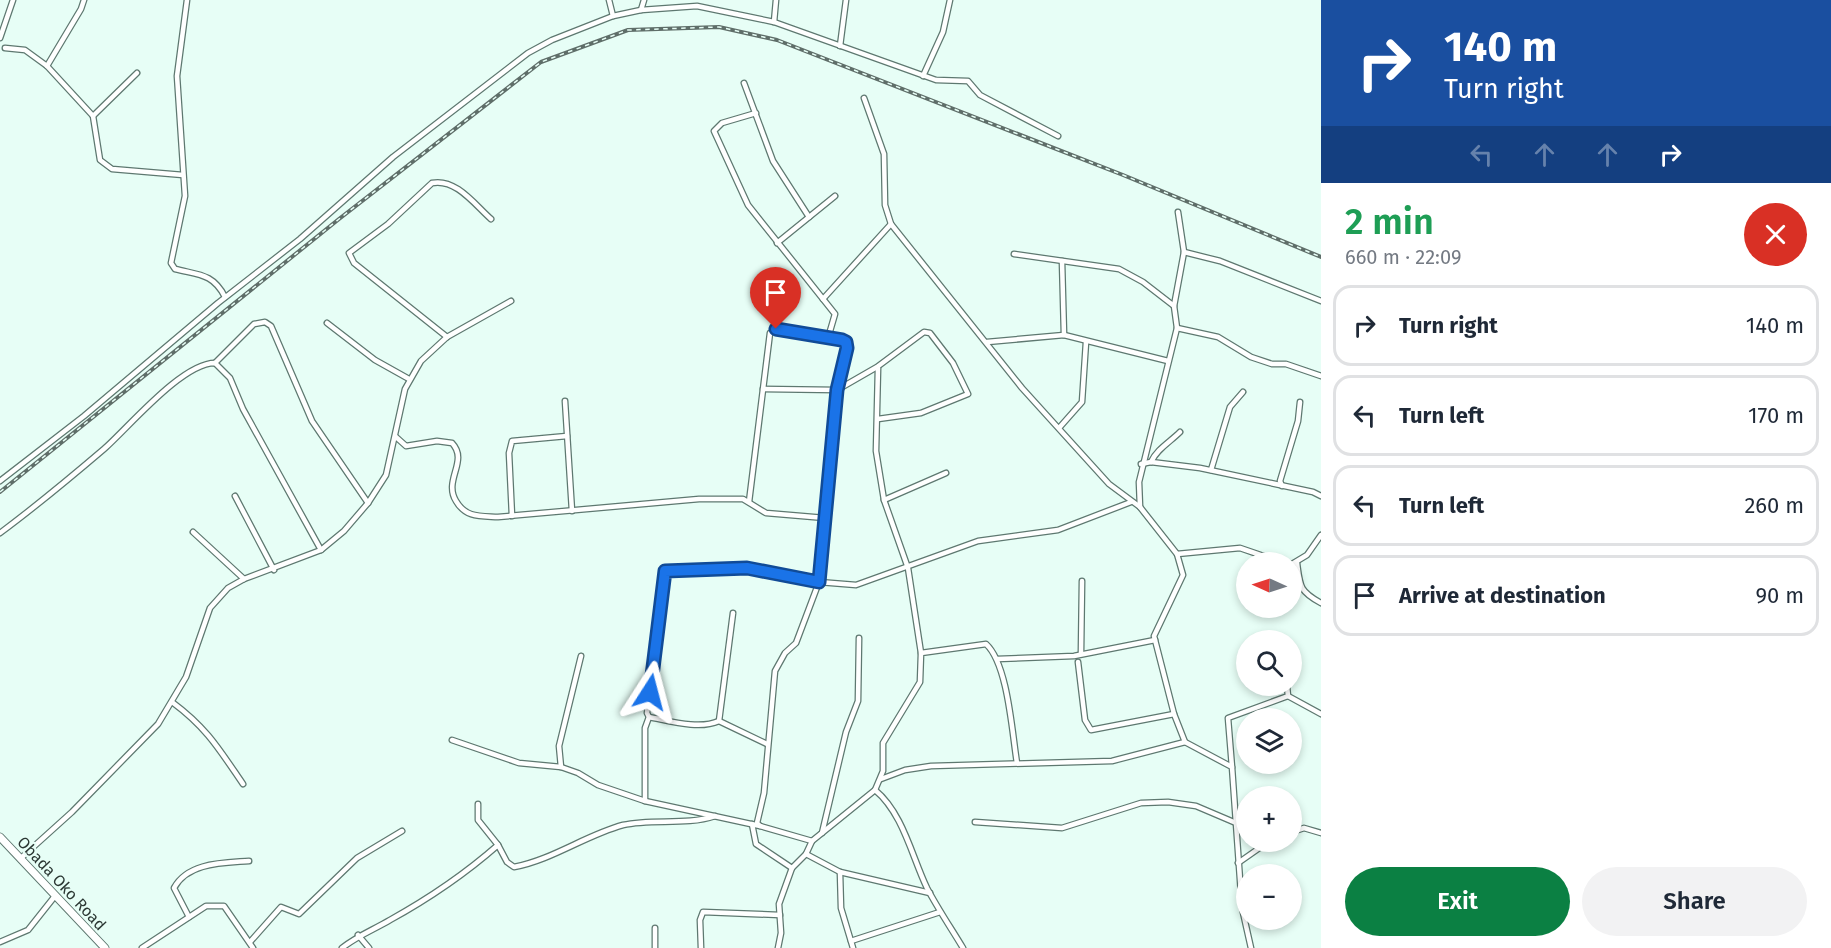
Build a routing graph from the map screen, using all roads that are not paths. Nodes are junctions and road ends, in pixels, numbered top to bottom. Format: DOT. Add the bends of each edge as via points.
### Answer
graph roads {
  1 [pos="13,0"];
  2 [pos="84,0"];
  3 [pos="187,0"];
  4 [pos="609,0"];
  5 [pos="644,0"];
  6 [pos="776,0"];
  7 [pos="846,0"];
  8 [pos="950,0"];
  9 [pos="640,10"];
  10 [pos="613,16"];
  11 [pos="774,22"];
  12 [pos="0,38"];
  13 [pos="840,46"];
  14 [pos="5,48"];
  15 [pos="47,66"];
  16 [pos="137,73"];
  17 [pos="923,76"];
  18 [pos="744,83"];
  19 [pos="864,98"];
  20 [pos="756,113"];
  21 [pos="93,116"];
  22 [pos="1058,136"];
  23 [pos="183,175"];
  24 [pos="834,196"];
  25 [pos="1178,212"];
  26 [pos="809,217"];
  27 [pos="491,219"];
  28 [pos="891,224"];
  29 [pos="777,243"];
  30 [pos="1184,252"];
  31 [pos="1014,254"];
  32 [pos="1062,261"];
  33 [pos="225,297"];
  34 [pos="823,299"];
  35 [pos="512,301"];
  36 [pos="1321,301"];
  37 [pos="1174,306"];
  38 [pos="327,323"];
  39 [pos="1177,328"];
  40 [pos="1064,335"];
  41 [pos="447,337"];
  42 [pos="828,338"];
  43 [pos="987,342"];
  44 [pos="1086,342"];
  45 [pos="1168,361"];
  46 [pos="215,363"];
  47 [pos="878,368"];
  48 [pos="1321,376"];
  49 [pos="409,379"];
  50 [pos="763,389"];
  51 [pos="837,390"];
  52 [pos="1243,392"];
  53 [pos="565,401"];
  54 [pos="1300,402"];
  55 [pos="878,418"];
  56 [pos="1059,428"];
  57 [pos="1180,432"];
  58 [pos="567,436"];
  59 [pos="395,437"];
  60 [pos="1151,462"];
  61 [pos="1142,464"];
  62 [pos="1211,470"];
  63 [pos="946,473"];
  64 [pos="0,481"];
  65 [pos="1282,486"];
  66 [pos="235,496"];
  67 [pos="1321,496"];
  68 [pos="884,500"];
  69 [pos="749,502"];
  70 [pos="1131,502"];
  71 [pos="368,503"];
  72 [pos="1140,507"];
  73 [pos="572,511"];
  74 [pos="512,516"];
  75 [pos="825,518"];
  76 [pos="193,532"];
  77 [pos="0,533"];
  78 [pos="1321,535"];
  79 [pos="321,550"];
  80 [pos="1252,552"];
  81 [pos="1177,554"];
  82 [pos="1302,558"];
  83 [pos="908,568"];
  84 [pos="274,570"];
  85 [pos="244,579"];
  86 [pos="1082,581"];
  87 [pos="819,582"];
  88 [pos="1302,588"];
  89 [pos="1321,603"];
  90 [pos="733,613"];
  91 [pos="859,638"];
  92 [pos="1155,640"];
  93 [pos="921,653"];
  94 [pos="1081,653"];
  95 [pos="581,656"];
  96 [pos="997,659"];
  97 [pos="1078,662"];
  98 [pos="1288,696"];
  99 [pos="172,702"];
  100 [pos="1174,714"];
  101 [pos="1321,714"];
  102 [pos="649,717"];
  103 [pos="719,721"];
  104 [pos="452,740"];
  105 [pos="1185,742"];
  106 [pos="767,744"];
  107 [pos="1017,764"];
  108 [pos="1232,766"];
  109 [pos="561,768"];
  110 [pos="881,779"];
  111 [pos="243,784"];
  112 [pos="875,790"];
  113 [pos="645,801"];
  114 [pos="478,804"];
  115 [pos="715,816"];
  116 [pos="975,822"];
  117 [pos="1236,823"];
  118 [pos="752,824"];
  119 [pos="759,826"];
  120 [pos="1302,829"];
  121 [pos="402,831"];
  122 [pos="1321,832"];
  123 [pos="822,833"];
  124 [pos="0,837"];
  125 [pos="812,841"];
  126 [pos="498,845"];
  127 [pos="1237,852"];
  128 [pos="1253,852"];
  129 [pos="806,854"];
  130 [pos="21,858"];
  131 [pos="249,861"];
  132 [pos="1238,862"];
  133 [pos="792,868"];
  134 [pos="840,872"];
  135 [pos="930,893"];
  136 [pos="55,896"];
  137 [pos="940,912"];
  138 [pos="780,915"];
  139 [pos="189,917"];
  140 [pos="656,928"];
  141 [pos="358,935"];
  142 [pos="851,940"];
  143 [pos="0,942"];
  144 [pos="250,942"];
  145 [pos="105,948"];
  146 [pos="142,948"];
  147 [pos="253,948"];
  148 [pos="342,948"];
  149 [pos="369,948"];
  150 [pos="655,948"];
  151 [pos="701,948"];
  152 [pos="778,948"];
  153 [pos="853,948"];
  154 [pos="963,948"];
  155 [pos="1251,948"];
  1 -- 12 [label="street"];
  2 -- 15 [label="street"];
  3 -- 23 [label="street" via="177,76"];
  4 -- 10 [label="street"];
  5 -- 9 [label="street"];
  6 -- 11 [label="street"];
  7 -- 13 [label="street"];
  8 -- 17 [label="street" via="943,32"];
  9 -- 10 [label="street"];
  9 -- 11 [label="street" via="697,6"];
  10 -- 33 [label="street" via="552,40 519,59 393,157 300,239"];
  11 -- 13 [label="street"];
  13 -- 17 [label="street"];
  14 -- 15 [label="street" via="26,50"];
  15 -- 21 [label="street"];
  16 -- 21 [label="street"];
  17 -- 22 [label="street" via="969,81 980,95"];
  18 -- 20 [label="street"];
  19 -- 28 [label="street" via="884,154 885,205"];
  20 -- 26 [label="street" via="774,161"];
  20 -- 29 [label="street" via="722,123 714,131 748,205"];
  21 -- 23 [label="street" via="104,165"];
  23 -- 33 [label="street" via="183,214 171,263 175,269 204,274 220,286"];
  24 -- 26 [label="street"];
  25 -- 30 [label="street"];
  26 -- 29 [label="street"];
  27 -- 41 [label="street" via="455,186 432,183 349,253 354,263"];
  28 -- 34 [label="street"];
  28 -- 43 [label="street"];
  29 -- 34 [label="street"];
  30 -- 36 [label="street" via="1220,261"];
  30 -- 37 [label="street"];
  31 -- 32 [label="street"];
  32 -- 37 [label="street" via="1119,269"];
  32 -- 40 [label="street"];
  33 -- 64 [label="street"];
  34 -- 42 [label="street" via="835,314"];
  35 -- 41 [label="street"];
  37 -- 39 [label="street"];
  38 -- 49 [label="street" via="375,360"];
  39 -- 45 [label="street"];
  39 -- 48 [label="street" via="1218,337 1251,357"];
  40 -- 43 [label="street"];
  40 -- 44 [label="street"];
  41 -- 49 [label="street" via="421,361"];
  42 -- 50 [label="street" via="778,329 770,333"];
  42 -- 51 [label="street" via="846,342"];
  43 -- 56 [label="street"];
  44 -- 45 [label="street"];
  44 -- 56 [label="street" via="1082,402"];
  45 -- 61 [label="street"];
  46 -- 71 [label="street" via="254,324 265,322 271,326 312,421"];
  46 -- 77 [label="street" via="202,365 178,381 105,448"];
  46 -- 79 [label="street" via="230,378 243,409"];
  47 -- 51 [label="street"];
  47 -- 55 [label="street"];
  47 -- 55 [label="street" via="918,336 930,333 953,363 968,394 921,413"];
  49 -- 59 [label="street"];
  50 -- 51 [label="street"];
  50 -- 69 [label="street"];
  51 -- 75 [label="street"];
  52 -- 62 [label="street" via="1230,407"];
  53 -- 58 [label="street"];
  54 -- 65 [label="street" via="1280,481"];
  55 -- 68 [label="street" via="876,451"];
  56 -- 70 [label="street" via="1109,484"];
  57 -- 60 [label="street"];
  58 -- 73 [label="street"];
  58 -- 74 [label="street" via="512,441 508,453"];
  59 -- 71 [label="street" via="386,475"];
  59 -- 74 [label="street" via="406,446 452,443 458,459 451,493 462,511 471,516"];
  60 -- 61 [label="street"];
  60 -- 62 [label="street"];
  61 -- 72 [label="street"];
  62 -- 65 [label="street"];
  63 -- 68 [label="street"];
  65 -- 67 [label="street"];
  66 -- 84 [label="street"];
  68 -- 83 [label="street"];
  69 -- 73 [label="street" via="699,499"];
  69 -- 75 [label="street" via="774,514"];
  70 -- 72 [label="street"];
  70 -- 83 [label="street" via="1058,530 978,541"];
  71 -- 79 [label="street"];
  72 -- 81 [label="street"];
  73 -- 74 [label="street"];
  75 -- 87 [label="street"];
  76 -- 85 [label="street"];
  78 -- 82 [label="street"];
  79 -- 84 [label="street"];
  80 -- 81 [label="street" via="1240,548"];
  81 -- 92 [label="street" via="1183,575"];
  83 -- 87 [label="street" via="856,585"];
  83 -- 93 [label="street"];
  84 -- 85 [label="street"];
  85 -- 99 [label="street" via="228,588 210,608 186,676"];
  86 -- 94 [label="street"];
  87 -- 102 [label="street" via="747,568 665,571"];
  87 -- 106 [label="street" via="796,642 785,652 775,671"];
  88 -- 89 [label="street"];
  90 -- 103 [label="street"];
  91 -- 123 [label="street" via="858,701 846,732"];
  92 -- 94 [label="street"];
  92 -- 100 [label="street"];
  93 -- 96 [label="street" via="986,644"];
  93 -- 110 [label="street" via="920,682 883,743"];
  94 -- 96 [label="street"];
  95 -- 109 [label="street" via="559,746"];
  96 -- 107 [label="street"];
  97 -- 100 [label="street" via="1085,720 1091,729"];
  98 -- 101 [label="street"];
  98 -- 108 [label="street" via="1228,718"];
  99 -- 111 [label="street" via="198,721"];
  99 -- 130 [label="street" via="158,724"];
  100 -- 105 [label="street"];
  102 -- 103 [label="street" via="685,723"];
  102 -- 113 [label="street" via="645,728"];
  103 -- 106 [label="street"];
  104 -- 109 [label="street" via="519,763"];
  105 -- 107 [label="street" via="1112,761"];
  105 -- 108 [label="street"];
  106 -- 119 [label="street"];
  107 -- 110 [label="street" via="931,766"];
  108 -- 117 [label="street"];
  109 -- 113 [label="street"];
  110 -- 112 [label="street"];
  112 -- 123 [label="street"];
  112 -- 135 [label="street" via="889,801"];
  113 -- 115 [label="street"];
  114 -- 126 [label="street" via="478,820"];
  115 -- 118 [label="street"];
  115 -- 126 [label="street" via="622,825 514,867"];
  116 -- 117 [label="street" via="1062,828 1141,803 1168,802 1196,806"];
  118 -- 119 [label="street"];
  118 -- 133 [label="street" via="756,844"];
  119 -- 125 [label="street"];
  120 -- 122 [label="street"];
  121 -- 144 [label="street" via="357,858 299,914 281,907"];
  123 -- 125 [label="street"];
  124 -- 130 [label="main road, Obada Oko Road"];
  125 -- 129 [label="street"];
  126 -- 141 [label="street" via="460,877 389,921"];
  127 -- 132 [label="street"];
  128 -- 132 [label="street"];
  129 -- 133 [label="street"];
  129 -- 134 [label="street"];
  130 -- 136 [label="main road, Obada Oko Road"];
  131 -- 139 [label="street" via="216,863 182,878 174,888"];
  132 -- 155 [label="street"];
  133 -- 138 [label="street" via="783,887"];
  134 -- 135 [label="street"];
  134 -- 142 [label="street" via="841,908"];
  135 -- 137 [label="street"];
  136 -- 143 [label="street" via="28,930"];
  136 -- 145 [label="main road, Obada Oko Road"];
  137 -- 142 [label="street"];
  137 -- 154 [label="street"];
  138 -- 151 [label="street" via="704,912 700,920"];
  138 -- 152 [label="street"];
  139 -- 144 [label="street" via="206,906 224,906"];
  139 -- 146 [label="street"];
  140 -- 150 [label="street"];
  141 -- 148 [label="street"];
  141 -- 149 [label="street"];
  142 -- 153 [label="street"];
  144 -- 147 [label="street"];
}
